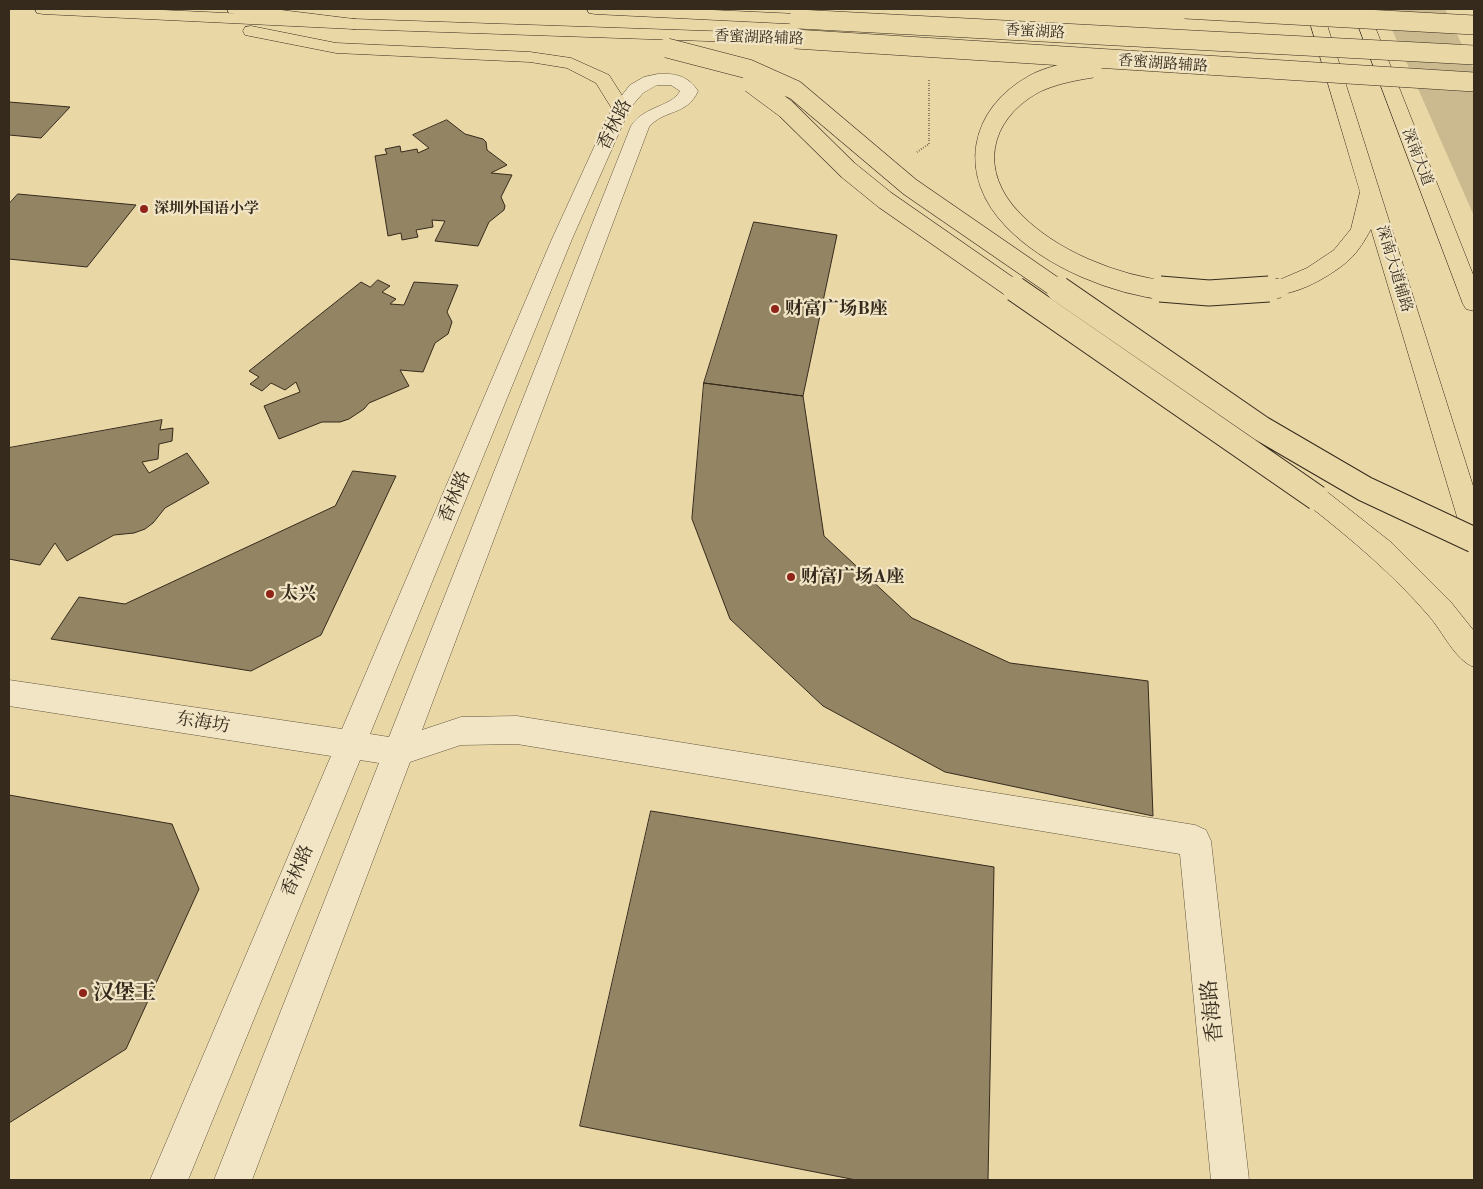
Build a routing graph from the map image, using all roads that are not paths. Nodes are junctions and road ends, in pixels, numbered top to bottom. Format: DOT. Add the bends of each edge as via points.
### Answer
graph roads {
  1 [pos="43,9"];
  2 [pos="235,9"];
  3 [pos="595,9"];
  4 [pos="1185,9"];
  5 [pos="1314,9"];
  6 [pos="1360,9"];
  7 [pos="201,16"];
  8 [pos="354,24"];
  9 [pos="1474,25"];
  10 [pos="546,30"];
  11 [pos="667,48"];
  12 [pos="1474,55"];
  13 [pos="1155,63"];
  14 [pos="1474,82"];
  15 [pos="621,108"];
  16 [pos="1370,190"];
  17 [pos="1474,304"];
  18 [pos="1474,530"];
  19 [pos="1474,540"];
  20 [pos="1474,654"];
  21 [pos="9,693"];
  22 [pos="350,746"];
  23 [pos="397,752"];
  24 [pos="169,1180"];
  25 [pos="234,1180"];
  26 [pos="1230,1180"];
  1 -- 7 [label="main road, 香蜜湖路辅路"];
  2 -- 8 [label="main road"];
  3 -- 12 [label="main road, 香蜜湖路, bridge"];
  4 -- 9 [label="main road, bridge"];
  5 -- 16 [label="main road, 深南大道辅路"];
  6 -- 17 [label="main road, 深南大道"];
  7 -- 8 [label="main road, 香蜜湖路辅路"];
  7 -- 15 [label="main road" via="267,36 336,48 530,57 571,63 603,79"];
  8 -- 10 [label="main road, 香蜜湖路辅路"];
  10 -- 11 [label="main road" via="625,39"];
  10 -- 13 [label="main road, 香蜜湖路辅路, bridge" via="795,39"];
  11 -- 19 [label="main road, bridge" via="748,69 795,90 910,187 1262,429 1365,489"];
  11 -- 20 [label="main road, bridge" via="730,72 770,95 841,164 886,200 1317,498 1411,576 1460,632"];
  13 -- 14 [label="main road, 香蜜湖路辅路, bridge"];
  13 -- 16 [label="main road, bridge" via="1107,65 1064,73 1034,84 1007,102 991,123 983,146 984,170 994,195 1012,219 1037,240 1095,272 1130,283 1169,290 1242,294 1280,288 1332,265 1349,248 1360,229 1368,210"];
  15 -- 22 [label="street, 香林路"];
  15 -- 23 [label="street, 香林路" via="636,88 657,79 679,82 689,91 686,99 649,116 640,126"];
  16 -- 18 [label="main road, 深南大道辅路"];
  21 -- 22 [label="street, 东海坊"];
  22 -- 23 [label="street, 东海坊"];
  22 -- 24 [label="street, 香林路"];
  23 -- 25 [label="street, 香林路"];
  23 -- 26 [label="street, 香海路" via="460,731 517,730 1195,841"];
}
